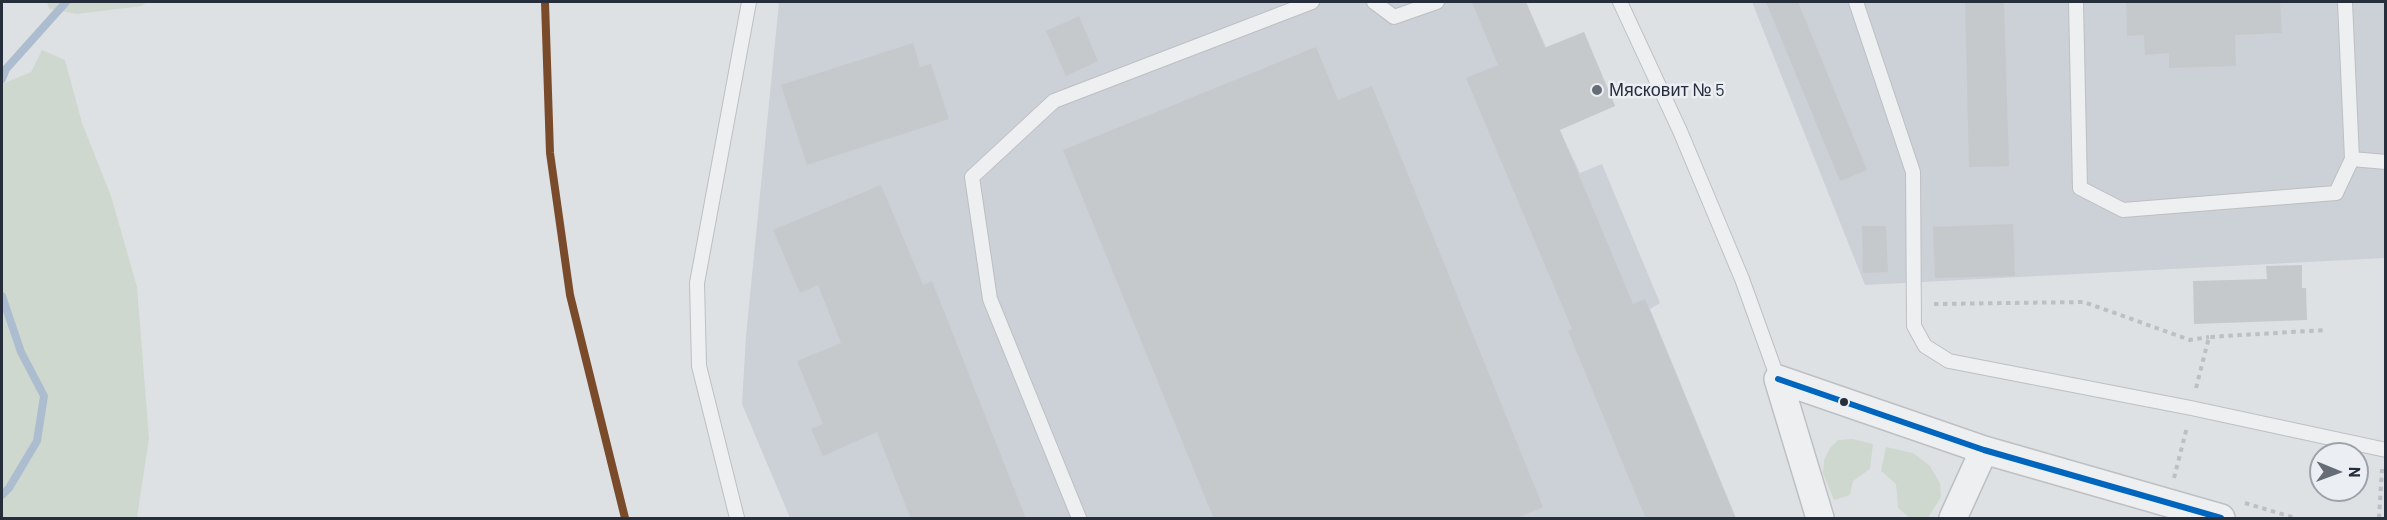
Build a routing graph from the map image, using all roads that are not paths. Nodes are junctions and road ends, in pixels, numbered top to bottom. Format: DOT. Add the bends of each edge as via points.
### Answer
graph roads {
  1 [pos="749,2"];
  2 [pos="1312,2"];
  3 [pos="1374,2"];
  4 [pos="1437,2"];
  5 [pos="1620,2"];
  6 [pos="1856,2"];
  7 [pos="2076,2"];
  8 [pos="2345,2"];
  9 [pos="2352,159"];
  10 [pos="2385,162"];
  11 [pos="1778,379"];
  12 [pos="1984,450"];
  13 [pos="2384,450"];
  14 [pos="737,519"];
  15 [pos="1079,519"];
  16 [pos="1820,519"];
  17 [pos="1953,519"];
  18 [pos="2221,519"];
  1 -- 14 [label="lane" via="696,283 699,366"];
  2 -- 15 [label="lane" via="1054,101 972,177 990,299"];
  3 -- 4 [label="lane" via="1394,17"];
  5 -- 11 [label="lane" via="1742,279"];
  6 -- 13 [label="lane" via="1913,172 1914,326 1924,346 1949,361"];
  7 -- 9 [label="lane" via="2080,188 2123,210 2336,193"];
  8 -- 9 [label="lane"];
  9 -- 10 [label="lane"];
  11 -- 12 [label="street"];
  11 -- 16 [label="street"];
  12 -- 17 [label="street"];
  12 -- 18 [label="street"];
}
